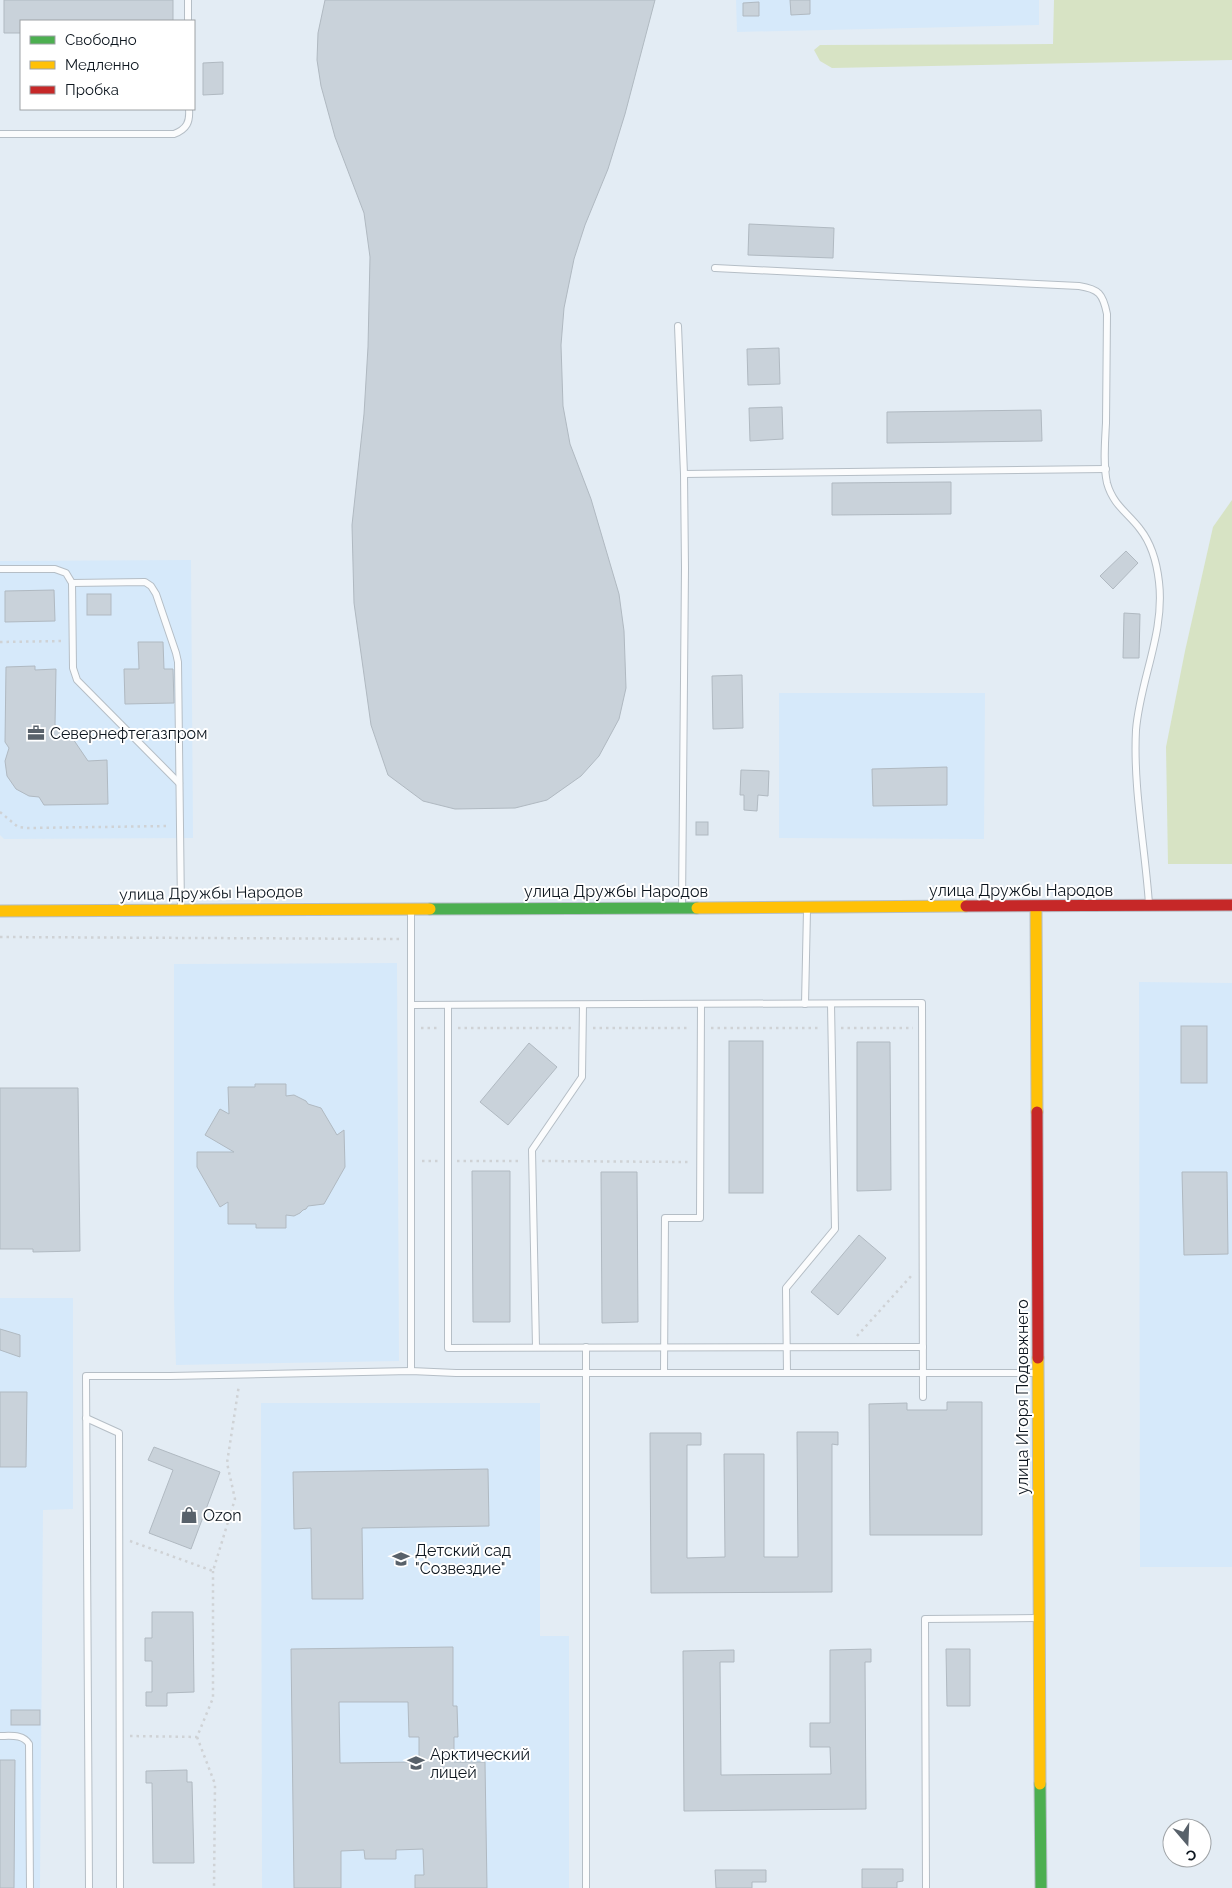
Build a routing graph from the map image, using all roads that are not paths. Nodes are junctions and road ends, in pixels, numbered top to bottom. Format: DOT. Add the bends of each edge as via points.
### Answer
graph roads {
  1 [pos="188,0"];
  2 [pos="188,20"];
  3 [pos="189,110"];
  4 [pos="0,134"];
  5 [pos="715,268"];
  6 [pos="678,326"];
  7 [pos="1106,469"];
  8 [pos="684,474"];
  9 [pos="0,569"];
  10 [pos="72,583"];
  11 [pos="179,783"];
  12 [pos="1149,905"];
  13 [pos="1232,905"];
  14 [pos="1036,906"];
  15 [pos="682,907"];
  16 [pos="807,907"];
  17 [pos="411,908"];
  18 [pos="180,910"];
  19 [pos="0,911"];
  20 [pos="701,1004"];
  21 [pos="805,1004"];
  22 [pos="831,1004"];
  23 [pos="411,1005"];
  24 [pos="448,1005"];
  25 [pos="583,1005"];
  26 [pos="536,1347"];
  27 [pos="586,1347"];
  28 [pos="664,1347"];
  29 [pos="787,1347"];
  30 [pos="923,1347"];
  31 [pos="411,1371"];
  32 [pos="664,1373"];
  33 [pos="787,1373"];
  34 [pos="1038,1373"];
  35 [pos="586,1374"];
  36 [pos="923,1374"];
  37 [pos="923,1397"];
  38 [pos="86,1418"];
  39 [pos="1040,1618"];
  40 [pos="0,1736"];
  41 [pos="30,1888"];
  42 [pos="89,1888"];
  43 [pos="120,1888"];
  44 [pos="586,1888"];
  45 [pos="926,1888"];
  46 [pos="1041,1888"];
  1 -- 2 [label="lane"];
  3 -- 4 [label="lane" via="187,126 174,134"];
  5 -- 7 [label="lane" via="1094,289 1104,299 1107,314"];
  6 -- 8 [label="lane"];
  7 -- 8 [label="lane"];
  7 -- 12 [label="lane" via="1111,495 1122,512 1140,529 1152,552 1159,582 1157,634 1136,729 1137,782"];
  8 -- 15 [label="lane"];
  9 -- 10 [label="lane" via="55,569 66,573"];
  10 -- 11 [label="lane" via="74,675"];
  10 -- 11 [label="lane" via="145,582 156,594 178,662"];
  11 -- 18 [label="lane"];
  12 -- 13 [label="street, улица Дружбы Народов"];
  12 -- 14 [label="street, улица Дружбы Народов"];
  14 -- 16 [label="street, улица Дружбы Народов"];
  14 -- 34 [label="street, улица Игоря Подовжнего"];
  15 -- 16 [label="street, улица Дружбы Народов"];
  15 -- 17 [label="street, улица Дружбы Народов"];
  16 -- 21 [label="lane"];
  17 -- 18 [label="street, улица Дружбы Народов"];
  17 -- 23 [label="lane"];
  18 -- 19 [label="street, улица Дружбы Народов"];
  20 -- 21 [label="lane"];
  20 -- 25 [label="lane"];
  20 -- 28 [label="lane" via="700,1218 664,1218"];
  21 -- 22 [label="lane"];
  22 -- 29 [label="lane" via="834,1229 786,1288"];
  22 -- 30 [label="lane" via="922,1003"];
  23 -- 24 [label="lane"];
  23 -- 31 [label="lane"];
  24 -- 25 [label="lane"];
  24 -- 26 [label="lane" via="448,1348"];
  25 -- 26 [label="lane" via="582,1077 532,1150"];
  26 -- 27 [label="lane"];
  27 -- 28 [label="lane"];
  27 -- 35 [label="lane"];
  28 -- 29 [label="lane"];
  28 -- 32 [label="lane"];
  29 -- 30 [label="lane"];
  29 -- 33 [label="lane"];
  30 -- 36 [label="lane"];
  31 -- 35 [label="lane"];
  31 -- 38 [label="lane" via="86,1376"];
  32 -- 33 [label="lane"];
  32 -- 35 [label="lane"];
  33 -- 36 [label="lane"];
  34 -- 36 [label="lane"];
  34 -- 39 [label="street, улица Игоря Подовжнего"];
  35 -- 44 [label="lane"];
  36 -- 37 [label="lane"];
  38 -- 42 [label="lane"];
  38 -- 43 [label="lane" via="119,1433"];
  39 -- 45 [label="lane" via="925,1619"];
  39 -- 46 [label="street, улица Игоря Подовжнего"];
  40 -- 41 [label="lane" via="21,1736 30,1744"];
}
